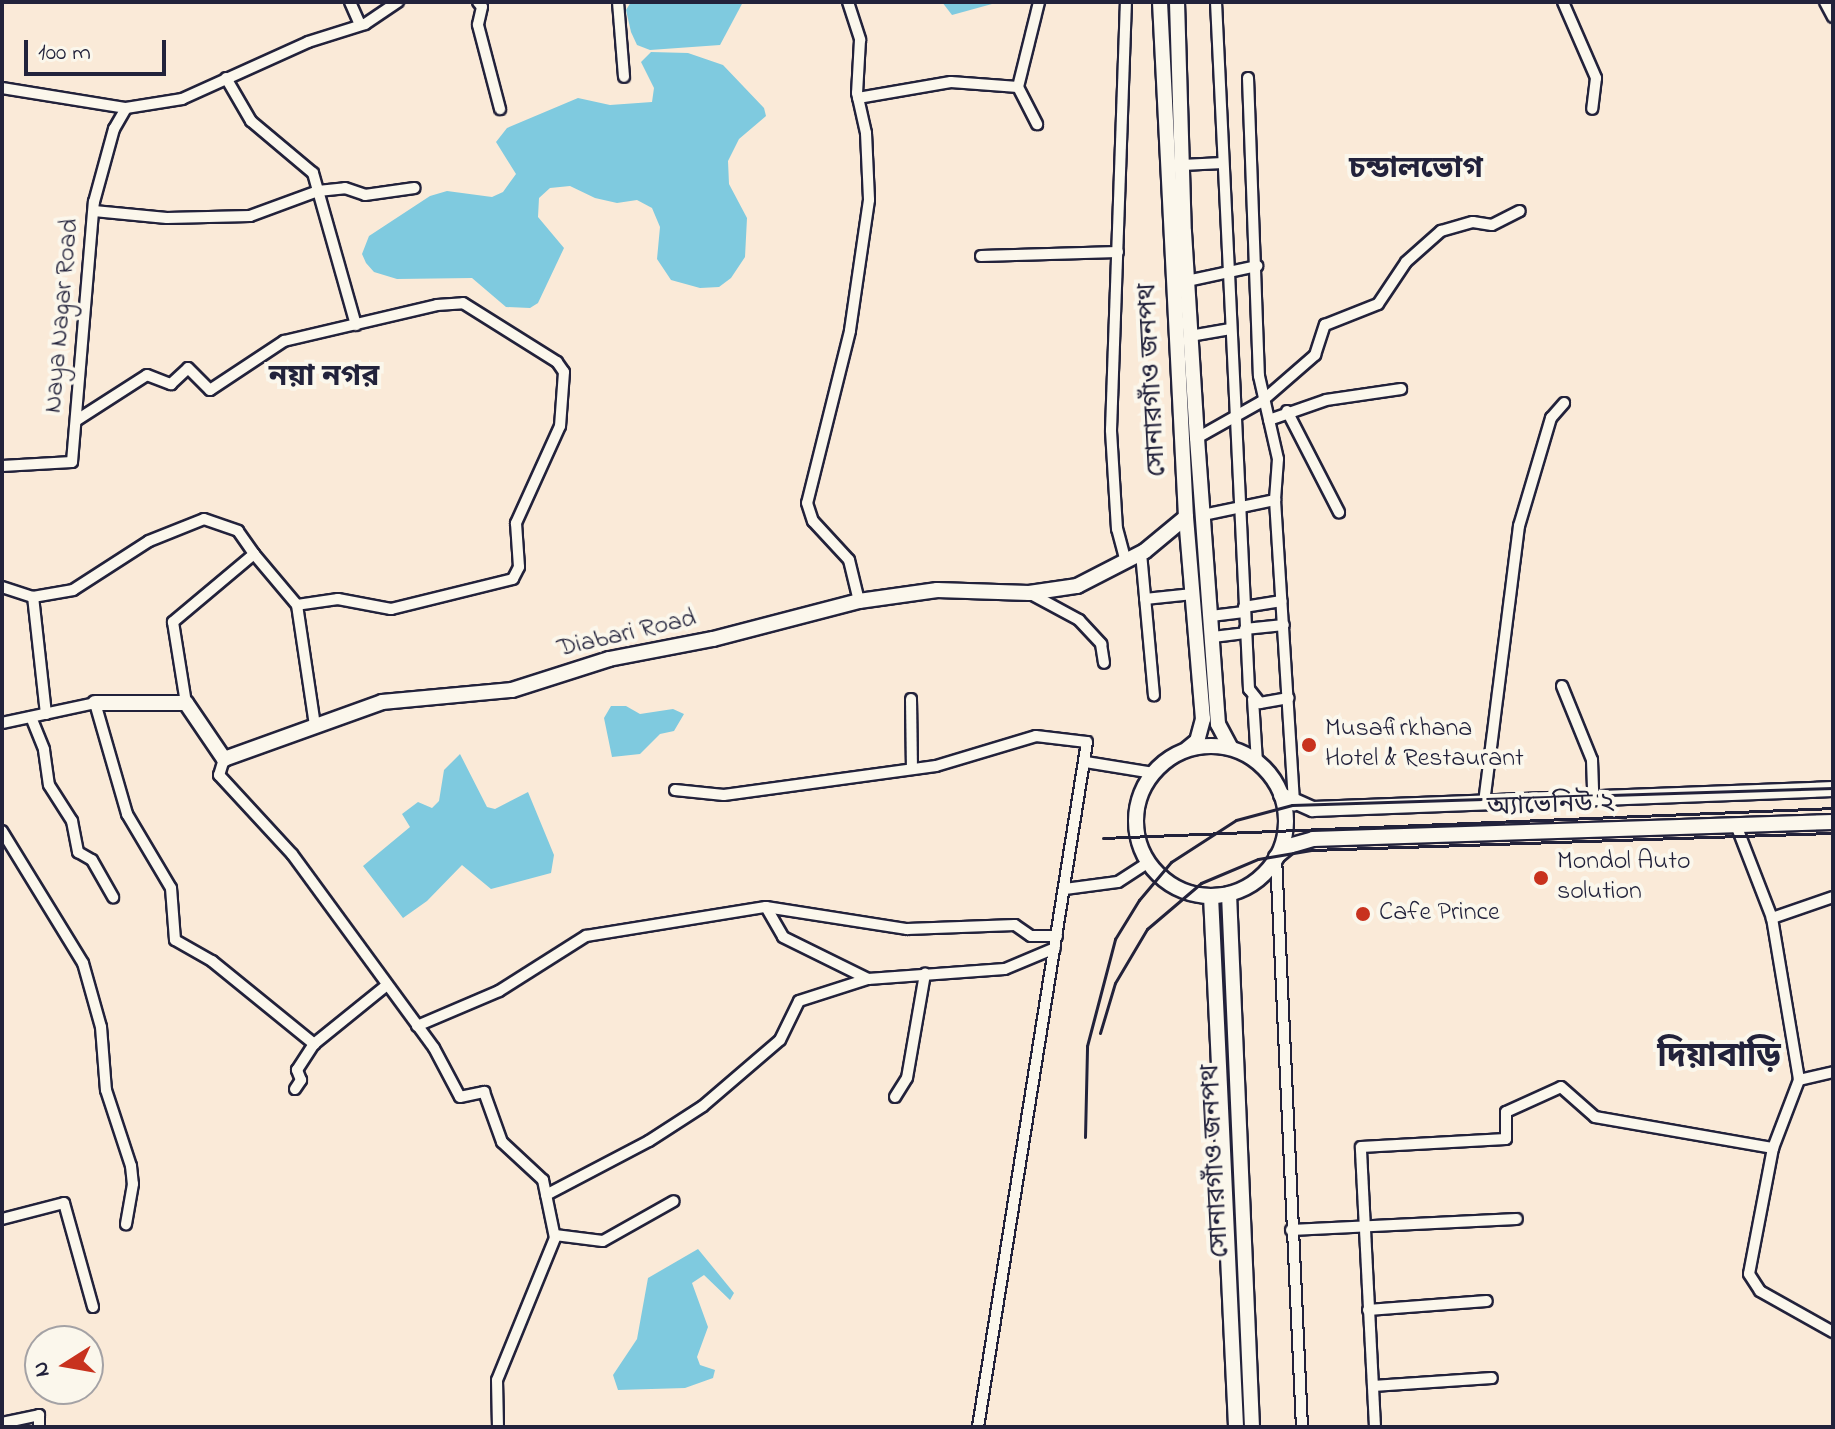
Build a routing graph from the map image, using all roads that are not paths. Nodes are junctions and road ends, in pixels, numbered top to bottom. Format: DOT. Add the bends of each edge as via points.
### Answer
graph roads {
  1 [pos="350,2"];
  2 [pos="398,2"];
  3 [pos="478,2"];
  4 [pos="618,2"];
  5 [pos="848,2"];
  6 [pos="1039,2"];
  7 [pos="1126,2"];
  8 [pos="1160,2"];
  9 [pos="1177,2"];
  10 [pos="1216,2"];
  11 [pos="1563,2"];
  12 [pos="1825,2"];
  13 [pos="1833,17"];
  14 [pos="359,22"];
  15 [pos="624,77"];
  16 [pos="226,78"];
  17 [pos="1248,78"];
  18 [pos="1018,87"];
  19 [pos="2,88"];
  20 [pos="858,98"];
  21 [pos="126,108"];
  22 [pos="500,109"];
  23 [pos="1592,109"];
  24 [pos="1037,124"];
  25 [pos="1223,163"];
  26 [pos="1182,165"];
  27 [pos="415,188"];
  28 [pos="318,191"];
  29 [pos="94,211"];
  30 [pos="1520,211"];
  31 [pos="1118,252"];
  32 [pos="981,256"];
  33 [pos="1257,266"];
  34 [pos="1228,273"];
  35 [pos="1187,281"];
  36 [pos="356,325"];
  37 [pos="1230,329"];
  38 [pos="1190,336"];
  39 [pos="1401,389"];
  40 [pos="1261,402"];
  41 [pos="1564,403"];
  42 [pos="1287,411"];
  43 [pos="77,420"];
  44 [pos="1269,420"];
  45 [pos="1232,422"];
  46 [pos="1197,438"];
  47 [pos="1182,440"];
  48 [pos="2,466"];
  49 [pos="1275,500"];
  50 [pos="1237,508"];
  51 [pos="1339,512"];
  52 [pos="1203,515"];
  53 [pos="1186,517"];
  54 [pos="1141,553"];
  55 [pos="254,554"];
  56 [pos="1126,562"];
  57 [pos="2,587"];
  58 [pos="1029,593"];
  59 [pos="1193,594"];
  60 [pos="33,597"];
  61 [pos="1145,599"];
  62 [pos="859,601"];
  63 [pos="1282,601"];
  64 [pos="297,605"];
  65 [pos="1244,610"];
  66 [pos="1211,616"];
  67 [pos="1284,625"];
  68 [pos="1245,631"];
  69 [pos="1213,637"];
  70 [pos="1104,663"];
  71 [pos="1562,686"];
  72 [pos="1154,695"];
  73 [pos="1289,698"];
  74 [pos="911,699"];
  75 [pos="1253,699"];
  76 [pos="95,703"];
  77 [pos="186,703"];
  78 [pos="46,714"];
  79 [pos="31,717"];
  80 [pos="2,723"];
  81 [pos="315,725"];
  82 [pos="1231,748"];
  83 [pos="1187,749"];
  84 [pos="224,759"];
  85 [pos="1086,762"];
  86 [pos="1257,762"];
  87 [pos="912,769"];
  88 [pos="1153,773"];
  89 [pos="1833,789"];
  90 [pos="675,790"];
  91 [pos="1281,795"];
  92 [pos="1593,798"];
  93 [pos="1484,803"];
  94 [pos="1294,805"];
  95 [pos="1833,822"];
  96 [pos="1736,825"];
  97 [pos="2,831"];
  98 [pos="1276,857"];
  99 [pos="1149,862"];
  100 [pos="1065,889"];
  101 [pos="1229,894"];
  102 [pos="1211,896"];
  103 [pos="113,897"];
  104 [pos="1833,897"];
  105 [pos="766,907"];
  106 [pos="1772,918"];
  107 [pos="1057,936"];
  108 [pos="1055,948"];
  109 [pos="925,974"];
  110 [pos="868,979"];
  111 [pos="386,986"];
  112 [pos="417,1026"];
  113 [pos="314,1044"];
  114 [pos="1833,1072"];
  115 [pos="1799,1080"];
  116 [pos="295,1089"];
  117 [pos="895,1097"];
  118 [pos="1773,1148"];
  119 [pos="546,1195"];
  120 [pos="674,1201"];
  121 [pos="2,1219"];
  122 [pos="1517,1219"];
  123 [pos="126,1224"];
  124 [pos="1365,1226"];
  125 [pos="1291,1230"];
  126 [pos="555,1235"];
  127 [pos="1487,1301"];
  128 [pos="93,1307"];
  129 [pos="1368,1310"];
  130 [pos="1833,1332"];
  131 [pos="1492,1378"];
  132 [pos="1373,1386"];
  133 [pos="2,1423"];
  134 [pos="39,1427"];
  135 [pos="498,1427"];
  136 [pos="978,1427"];
  137 [pos="1236,1427"];
  138 [pos="1252,1427"];
  139 [pos="1302,1427"];
  140 [pos="1375,1427"];
  1 -- 14 [label="street"];
  2 -- 16 [label="street" via="365,24"];
  3 -- 22 [label="street" via="478,25"];
  4 -- 15 [label="street"];
  5 -- 20 [label="street" via="860,40"];
  6 -- 18 [label="street"];
  7 -- 31 [label="street"];
  8 -- 47 [label="main road, সোনারগাঁও জনপথ"];
  9 -- 26 [label="main road, সোনারগাঁও জনপথ"];
  10 -- 25 [label="street"];
  11 -- 23 [label="street" via="1596,78"];
  12 -- 13 [label="street"];
  16 -- 21 [label="street" via="182,99"];
  16 -- 28 [label="street" via="251,121 313,173"];
  17 -- 33 [label="street"];
  18 -- 20 [label="street" via="951,82"];
  18 -- 24 [label="street"];
  19 -- 21 [label="street"];
  20 -- 62 [label="street" via="866,133 869,200 850,331 807,503 813,521 849,560"];
  21 -- 29 [label="street, Naya Nagar Road" via="114,129"];
  25 -- 26 [label="street"];
  25 -- 34 [label="street"];
  26 -- 35 [label="main road, সোনারগাঁও জনপথ"];
  27 -- 28 [label="street" via="365,195 345,188"];
  28 -- 29 [label="street" via="250,216 167,218"];
  28 -- 36 [label="street"];
  29 -- 43 [label="street, Naya Nagar Road"];
  30 -- 40 [label="street" via="1492,225 1473,222 1441,231 1406,262 1378,304 1322,327 1315,355"];
  31 -- 32 [label="street"];
  31 -- 56 [label="street" via="1111,430 1117,529"];
  33 -- 34 [label="street"];
  33 -- 40 [label="street"];
  34 -- 35 [label="street"];
  34 -- 37 [label="street"];
  35 -- 38 [label="main road, সোনারগাঁও জনপথ"];
  36 -- 43 [label="street" via="284,341 210,390 188,368 171,384 147,375"];
  36 -- 64 [label="street" via="463,303 562,368 560,426 516,523 519,567 513,579 391,609 338,599"];
  37 -- 38 [label="street"];
  37 -- 45 [label="street"];
  38 -- 46 [label="main road, সোনারগাঁও জনপথ"];
  39 -- 42 [label="street"];
  40 -- 44 [label="street"];
  40 -- 45 [label="street"];
  41 -- 93 [label="street" via="1551,418 1519,526"];
  42 -- 44 [label="street"];
  42 -- 51 [label="street"];
  43 -- 48 [label="street, Naya Nagar Road" via="72,462"];
  44 -- 49 [label="street" via="1278,459"];
  45 -- 46 [label="street"];
  45 -- 50 [label="street"];
  46 -- 47 [label="main road"];
  46 -- 52 [label="main road, সোনারগাঁও জনপথ"];
  47 -- 53 [label="main road, সোনারগাঁও জনপথ"];
  49 -- 50 [label="street"];
  49 -- 63 [label="street"];
  50 -- 52 [label="street"];
  50 -- 65 [label="street"];
  52 -- 66 [label="main road, সোনারগাঁও জনপথ"];
  53 -- 54 [label="main road, Diabari Road"];
  53 -- 59 [label="main road, সোনারগাঁও জনপথ"];
  54 -- 56 [label="main road, Diabari Road"];
  54 -- 61 [label="street"];
  55 -- 60 [label="street" via="238,531 204,519 149,541 73,590"];
  55 -- 64 [label="street"];
  55 -- 77 [label="street" via="173,622"];
  56 -- 58 [label="main road, Diabari Road" via="1093,581"];
  57 -- 60 [label="street"];
  58 -- 62 [label="main road, Diabari Road" via="937,590"];
  58 -- 70 [label="street" via="1079,620 1101,644"];
  59 -- 61 [label="street"];
  59 -- 83 [label="main road, সোনারগাঁও জনপথ" via="1203,719 1197,741"];
  60 -- 78 [label="street"];
  61 -- 72 [label="street"];
  62 -- 81 [label="main road, Diabari Road" via="713,639 609,659 512,690 382,702"];
  63 -- 65 [label="street"];
  63 -- 67 [label="street"];
  64 -- 81 [label="street"];
  65 -- 66 [label="street"];
  65 -- 68 [label="street"];
  66 -- 69 [label="main road, সোনারগাঁও জনপথ"];
  67 -- 68 [label="street"];
  67 -- 73 [label="street"];
  68 -- 69 [label="street"];
  68 -- 75 [label="street"];
  69 -- 82 [label="main road, সোনারগাঁও জনপথ" via="1218,724"];
  71 -- 92 [label="street" via="1592,760"];
  73 -- 75 [label="street" via="1260,703"];
  73 -- 94 [label="street"];
  74 -- 87 [label="street"];
  75 -- 86 [label="street"];
  76 -- 77 [label="main road"];
  76 -- 78 [label="street"];
  76 -- 113 [label="street" via="127,814 171,888 175,940 212,961"];
  77 -- 84 [label="main road"];
  78 -- 79 [label="street"];
  79 -- 80 [label="street"];
  79 -- 103 [label="street" via="44,750 49,785 67,811 78,852 92,860"];
  81 -- 84 [label="main road, Diabari Road"];
  82 -- 83 [label="main road"];
  82 -- 86 [label="main road"];
  83 -- 88 [label="main road"];
  84 -- 111 [label="street" via="219,775 292,854"];
  85 -- 87 [label="street" via="1083,739 1051,735"];
  85 -- 88 [label="street"];
  85 -- 100 [label="street"];
  86 -- 91 [label="main road"];
  87 -- 90 [label="street" via="724,795"];
  88 -- 99 [label="main road" via="1143,789 1136,827"];
  89 -- 92 [label="main road, অ্যাভেনিউ ২"];
  91 -- 94 [label="main road"];
  91 -- 98 [label="main road" via="1285,816"];
  92 -- 93 [label="main road, অ্যাভেনিউ ২"];
  93 -- 94 [label="main road, অ্যাভেনিউ ২" via="1313,809"];
  95 -- 96 [label="main road, অ্যাভেনিউ ২"];
  96 -- 98 [label="main road, অ্যাভেনিউ ২" via="1313,839 1289,846"];
  96 -- 106 [label="street"];
  97 -- 123 [label="street" via="83,963 101,1027 106,1090 131,1166"];
  98 -- 101 [label="main road" via="1248,886"];
  98 -- 125 [label="street"];
  99 -- 100 [label="street" via="1118,882"];
  99 -- 102 [label="main road" via="1176,886"];
  100 -- 107 [label="street"];
  101 -- 102 [label="main road"];
  101 -- 138 [label="main road, সোনারগাঁও জনপথ"];
  102 -- 137 [label="main road, সোনারগাঁও জনপথ"];
  104 -- 106 [label="street"];
  105 -- 107 [label="street" via="907,929 1015,925 1031,936"];
  105 -- 110 [label="street" via="783,937"];
  105 -- 112 [label="street" via="586,936 499,991"];
  106 -- 115 [label="street"];
  107 -- 108 [label="street"];
  108 -- 109 [label="street" via="1005,969"];
  108 -- 136 [label="street"];
  109 -- 110 [label="street"];
  109 -- 117 [label="street" via="907,1078"];
  110 -- 119 [label="street" via="799,1001 780,1040 703,1106"];
  111 -- 112 [label="street"];
  111 -- 113 [label="street"];
  112 -- 119 [label="street" via="460,1097 484,1092 502,1142 543,1180"];
  113 -- 116 [label="street" via="297,1070 301,1080"];
  114 -- 115 [label="street"];
  115 -- 118 [label="street"];
  118 -- 124 [label="street" via="1595,1117 1561,1087 1506,1112 1506,1139 1361,1147"];
  118 -- 130 [label="street" via="1749,1274 1760,1291"];
  119 -- 126 [label="street"];
  120 -- 126 [label="street" via="603,1241"];
  121 -- 128 [label="street" via="64,1203"];
  122 -- 124 [label="street"];
  124 -- 125 [label="street"];
  124 -- 129 [label="street"];
  125 -- 139 [label="street"];
  126 -- 135 [label="street" via="531,1306 497,1380"];
  127 -- 129 [label="street"];
  129 -- 132 [label="street"];
  131 -- 132 [label="street"];
  132 -- 140 [label="street"];
  133 -- 134 [label="street" via="39,1415"];
}
